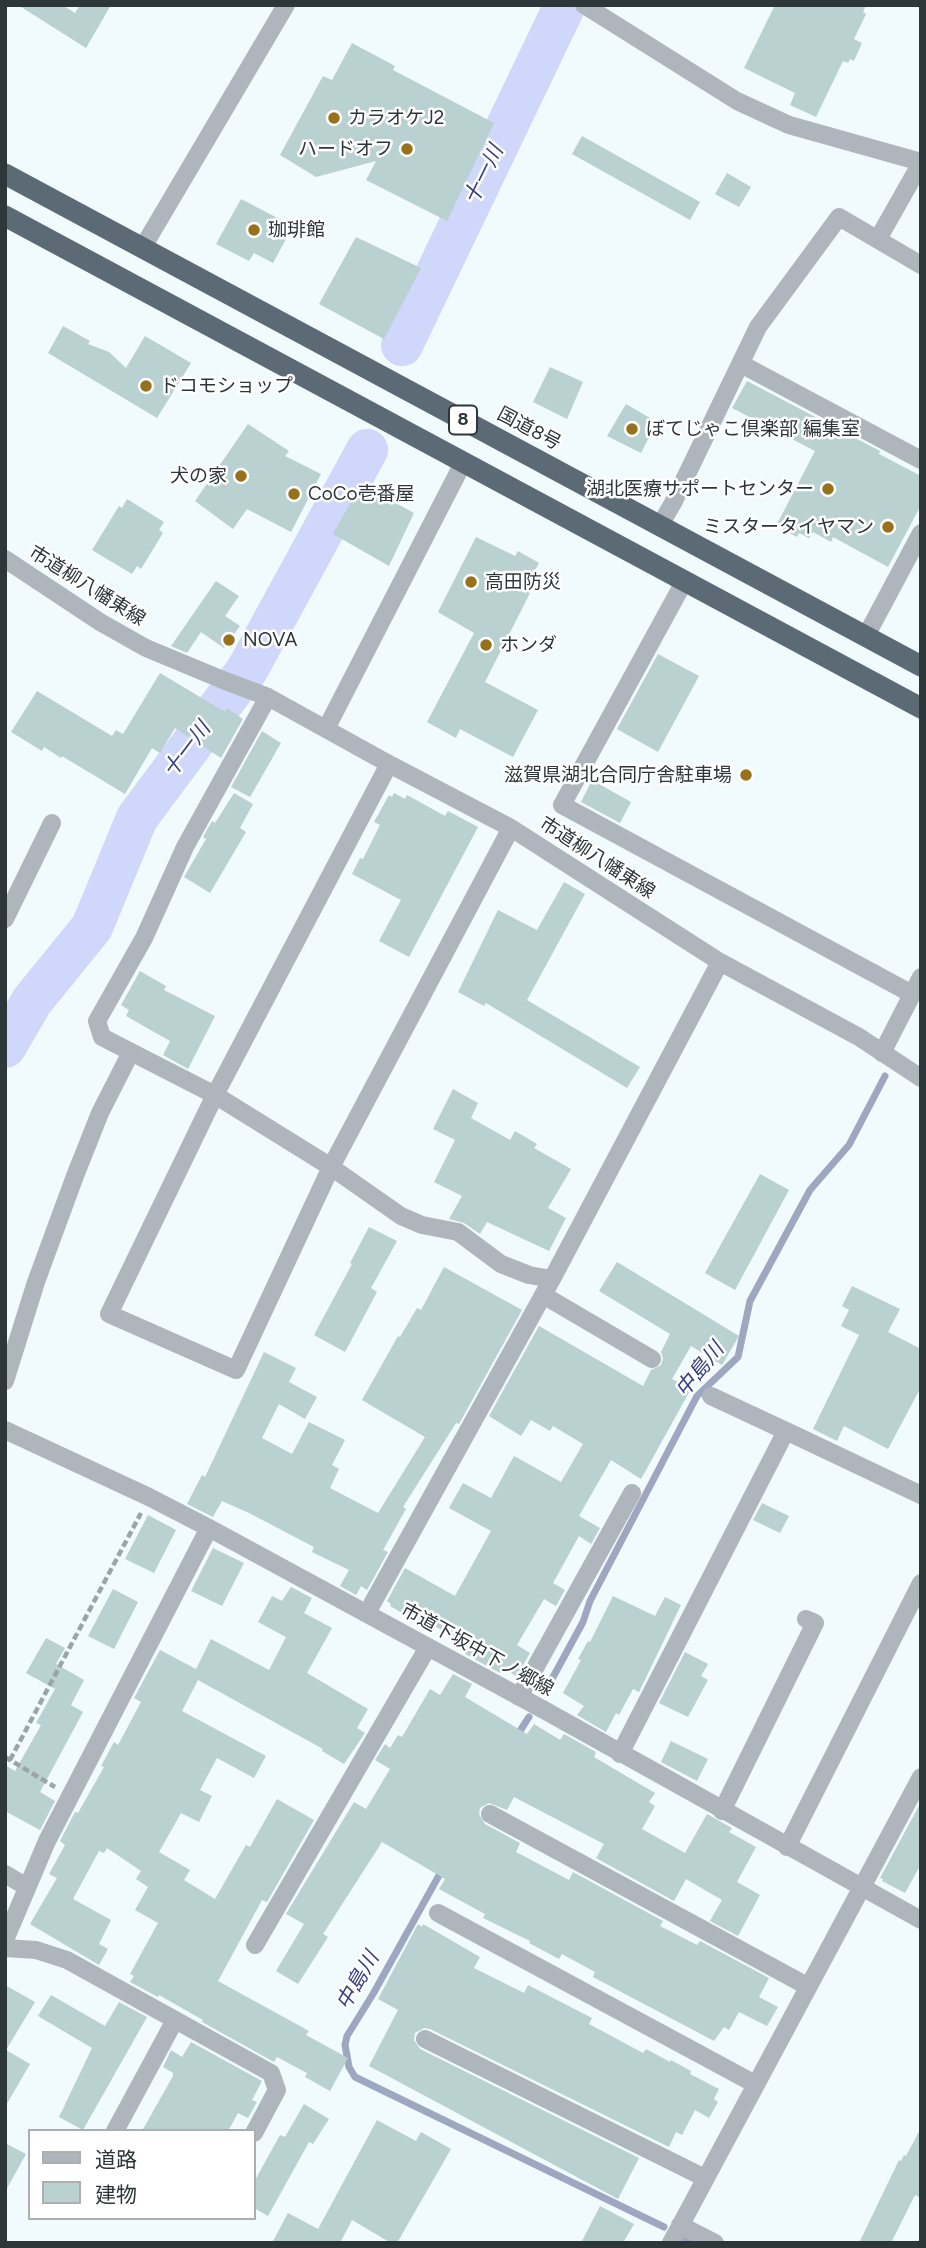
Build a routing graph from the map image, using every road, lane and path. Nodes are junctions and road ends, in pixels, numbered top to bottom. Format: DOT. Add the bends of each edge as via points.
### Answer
graph roads {
  1 [pos="286,5"];
  2 [pos="584,5"];
  3 [pos="921,162"];
  4 [pos="5,174"];
  5 [pos="5,216"];
  6 [pos="878,239"];
  7 [pos="143,247"];
  8 [pos="921,265"];
  9 [pos="741,364"];
  10 [pos="921,460"];
  11 [pos="463,463"];
  12 [pos="660,526"];
  13 [pos="921,533"];
  14 [pos="5,559"];
  15 [pos="684,582"];
  16 [pos="866,636"];
  17 [pos="921,666"];
  18 [pos="268,696"];
  19 [pos="921,708"];
  20 [pos="326,729"];
  21 [pos="389,764"];
  22 [pos="52,823"];
  23 [pos="511,828"];
  24 [pos="5,919"];
  25 [pos="720,961"];
  26 [pos="921,977"];
  27 [pos="912,994"];
  28 [pos="131,1052"];
  29 [pos="883,1053"];
  30 [pos="921,1078"];
  31 [pos="215,1095"];
  32 [pos="331,1167"];
  33 [pos="552,1279"];
  34 [pos="543,1295"];
  35 [pos="652,1359"];
  36 [pos="5,1381"];
  37 [pos="712,1396"];
  38 [pos="5,1430"];
  39 [pos="786,1431"];
  40 [pos="632,1493"];
  41 [pos="921,1495"];
  42 [pos="149,1497"];
  43 [pos="209,1528"];
  44 [pos="921,1583"];
  45 [pos="367,1614"];
  46 [pos="806,1619"];
  47 [pos="428,1647"];
  48 [pos="532,1704"];
  49 [pos="620,1754"];
  50 [pos="8,1758"];
  51 [pos="921,1777"];
  52 [pos="70,1796"];
  53 [pos="722,1811"];
  54 [pos="490,1814"];
  55 [pos="787,1847"];
  56 [pos="5,1874"];
  57 [pos="27,1887"];
  58 [pos="862,1889"];
  59 [pos="438,1913"];
  60 [pos="921,1920"];
  61 [pos="5,1940"];
  62 [pos="255,1945"];
  63 [pos="5,1948"];
  64 [pos="807,1986"];
  65 [pos="175,2020"];
  66 [pos="425,2039"];
  67 [pos="755,2084"];
  68 [pos="116,2129"];
  69 [pos="256,2129"];
  70 [pos="705,2178"];
  71 [pos="680,2225"];
  72 [pos="671,2243"];
  73 [pos="715,2243"];
  1 -- 7 [label="street"];
  2 -- 3 [label="street" via="737,101 789,125"];
  3 -- 6 [label="street"];
  4 -- 7 [label="highway, 国道8号 / 8"];
  5 -- 11 [label="highway, 8"];
  6 -- 8 [label="street"];
  6 -- 9 [label="street" via="839,217 758,327"];
  7 -- 12 [label="highway, 国道8号 / 8"];
  9 -- 10 [label="street"];
  9 -- 12 [label="street"];
  11 -- 15 [label="highway, 8"];
  11 -- 20 [label="street"];
  12 -- 16 [label="highway, 国道8号 / 8"];
  13 -- 16 [label="street"];
  14 -- 18 [label="street, 市道柳八幡東線" via="135,641"];
  15 -- 19 [label="highway, 8"];
  15 -- 27 [label="street" via="562,805"];
  16 -- 17 [label="highway, 国道8号 / 8"];
  18 -- 20 [label="street, 市道柳八幡東線"];
  18 -- 28 [label="street" via="97,1021 102,1037"];
  20 -- 21 [label="street, 市道柳八幡東線"];
  21 -- 23 [label="street, 市道柳八幡東線"];
  21 -- 31 [label="street"];
  22 -- 24 [label="street"];
  23 -- 25 [label="street, 市道柳八幡東線"];
  23 -- 32 [label="street"];
  25 -- 29 [label="street, 市道柳八幡東線"];
  25 -- 33 [label="street"];
  26 -- 27 [label="street"];
  27 -- 29 [label="street"];
  28 -- 31 [label="street"];
  28 -- 36 [label="street" via="75,1176"];
  29 -- 30 [label="street, 市道柳八幡東線"];
  31 -- 32 [label="street"];
  31 -- 32 [label="street" via="108,1314 236,1370"];
  32 -- 33 [label="street" via="401,1216 458,1232 501,1264"];
  33 -- 34 [label="street"];
  34 -- 35 [label="street"];
  34 -- 45 [label="street"];
  37 -- 39 [label="street"];
  38 -- 42 [label="street, 市道下坂中下ノ郷線"];
  39 -- 41 [label="street"];
  39 -- 49 [label="street"];
  40 -- 48 [label="street"];
  42 -- 43 [label="street, 市道下坂中下ノ郷線"];
  42 -- 50 [label="path"];
  43 -- 45 [label="street, 市道下坂中下ノ郷線"];
  43 -- 52 [label="street"];
  44 -- 55 [label="street"];
  45 -- 47 [label="street, 市道下坂中下ノ郷線"];
  46 -- 53 [label="street" via="815,1623"];
  47 -- 48 [label="street, 市道下坂中下ノ郷線"];
  47 -- 62 [label="street"];
  48 -- 49 [label="street, 市道下坂中下ノ郷線"];
  49 -- 53 [label="street, 市道下坂中下ノ郷線"];
  50 -- 52 [label="path"];
  51 -- 58 [label="street"];
  52 -- 57 [label="street"];
  53 -- 55 [label="street, 市道下坂中下ノ郷線"];
  54 -- 64 [label="street"];
  55 -- 58 [label="street, 市道下坂中下ノ郷線"];
  56 -- 57 [label="street"];
  57 -- 61 [label="street"];
  58 -- 60 [label="street, 市道下坂中下ノ郷線"];
  58 -- 64 [label="street"];
  59 -- 67 [label="street"];
  63 -- 65 [label="street" via="36,1950 67,1960"];
  64 -- 67 [label="street"];
  65 -- 68 [label="street"];
  65 -- 69 [label="street" via="271,2073 276,2090"];
  66 -- 70 [label="street"];
  67 -- 70 [label="street"];
  70 -- 71 [label="street"];
  71 -- 72 [label="street"];
  71 -- 73 [label="street"];
}
